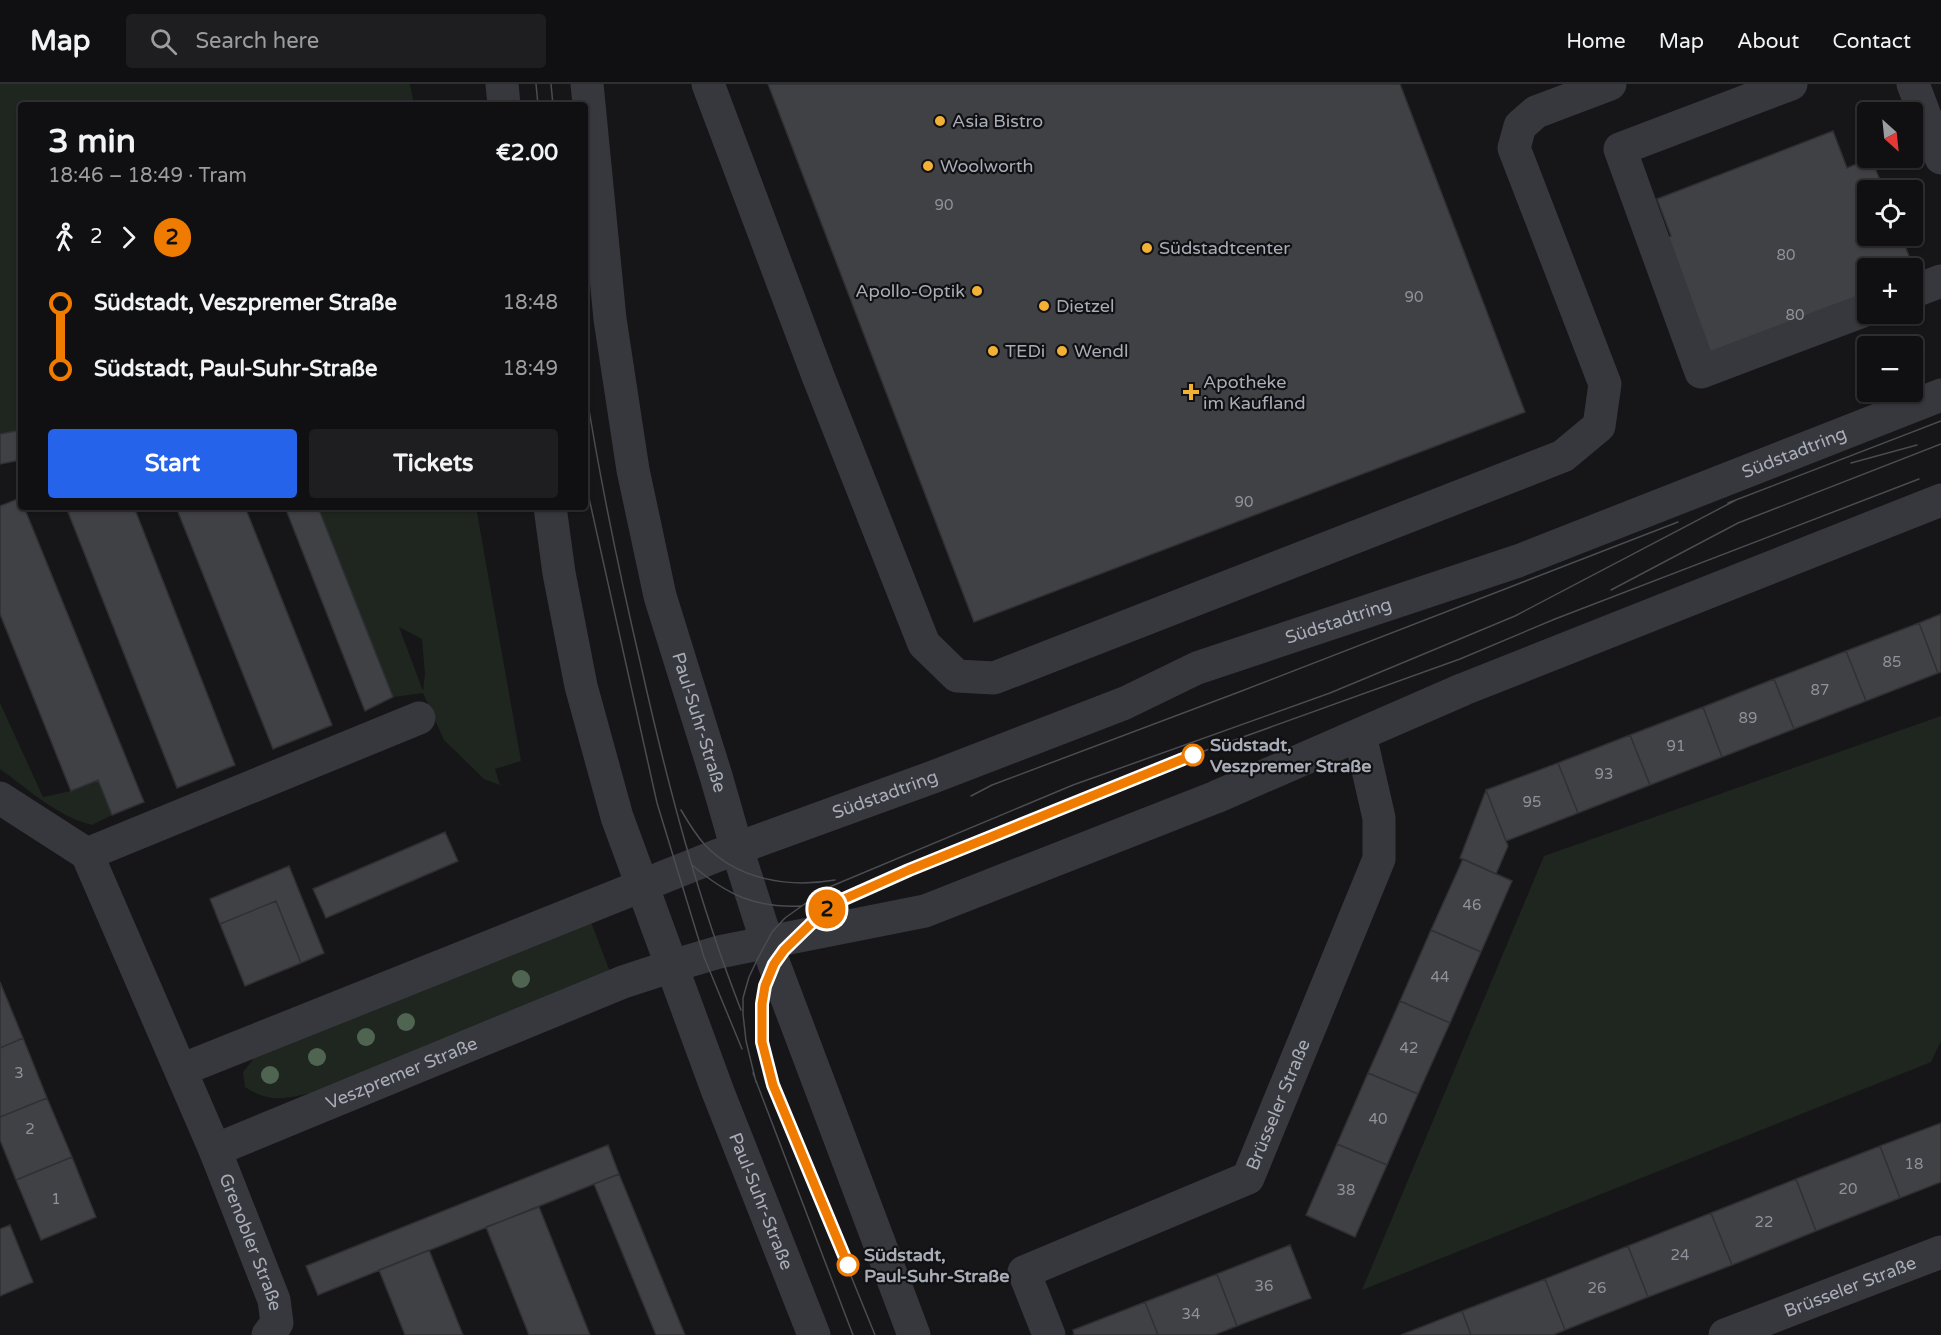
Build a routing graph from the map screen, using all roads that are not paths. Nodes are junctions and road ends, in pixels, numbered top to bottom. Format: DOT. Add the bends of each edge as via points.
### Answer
graph roads {
  1 [pos="502,84"];
  2 [pos="588,84"];
  3 [pos="708,84"];
  4 [pos="1610,84"];
  5 [pos="1791,84"];
  6 [pos="1913,84"];
  7 [pos="504,102"];
  8 [pos="1940,150"];
  9 [pos="1857,313"];
  10 [pos="1941,395"];
  11 [pos="1941,500"];
  12 [pos="550,510"];
  13 [pos="419,718"];
  14 [pos="1360,735"];
  15 [pos="0,798"];
  16 [pos="736,849"];
  17 [pos="87,854"];
  18 [pos="642,887"];
  19 [pos="767,942"];
  20 [pos="672,966"];
  21 [pos="181,1070"];
  22 [pos="214,1150"];
  23 [pos="1941,1252"];
  24 [pos="268,1335"];
  25 [pos="814,1335"];
  26 [pos="914,1335"];
  27 [pos="1049,1335"];
  28 [pos="1725,1335"];
  1 -- 7 [label="street"];
  2 -- 16 [label="street, Paul-Suhr-Straße" via="610,319 633,471 660,596"];
  3 -- 4 [label="street" via="924,644 957,676 993,678 1563,456 1599,426 1605,384 1514,148 1520,126 1536,112"];
  5 -- 9 [label="street" via="1620,149 1701,372"];
  6 -- 8 [label="street"];
  10 -- 16 [label="street, Südstadtring" via="1518,561 1197,668 1125,703"];
  11 -- 14 [label="street" via="1464,689"];
  12 -- 18 [label="street" via="581,686 607,787"];
  13 -- 17 [label="street"];
  14 -- 19 [label="street" via="1216,797 925,911"];
  14 -- 27 [label="street, Brüsseler Straße" via="1379,818 1379,859 1248,1178 1024,1272"];
  15 -- 17 [label="street"];
  16 -- 18 [label="street, Südstadtring"];
  16 -- 19 [label="street, Paul-Suhr-Straße"];
  17 -- 21 [label="street"];
  18 -- 20 [label="street, Paul-Suhr-Straße"];
  18 -- 21 [label="street"];
  19 -- 20 [label="street, Veszpremer Straße"];
  19 -- 26 [label="street, Paul-Suhr-Straße"];
  20 -- 22 [label="street, Veszpremer Straße" via="623,982"];
  20 -- 25 [label="street, Paul-Suhr-Straße"];
  21 -- 22 [label="street"];
  22 -- 24 [label="street, Grenobler Straße" via="274,1300 277,1323"];
  23 -- 28 [label="street, Brüsseler Straße"];
}
